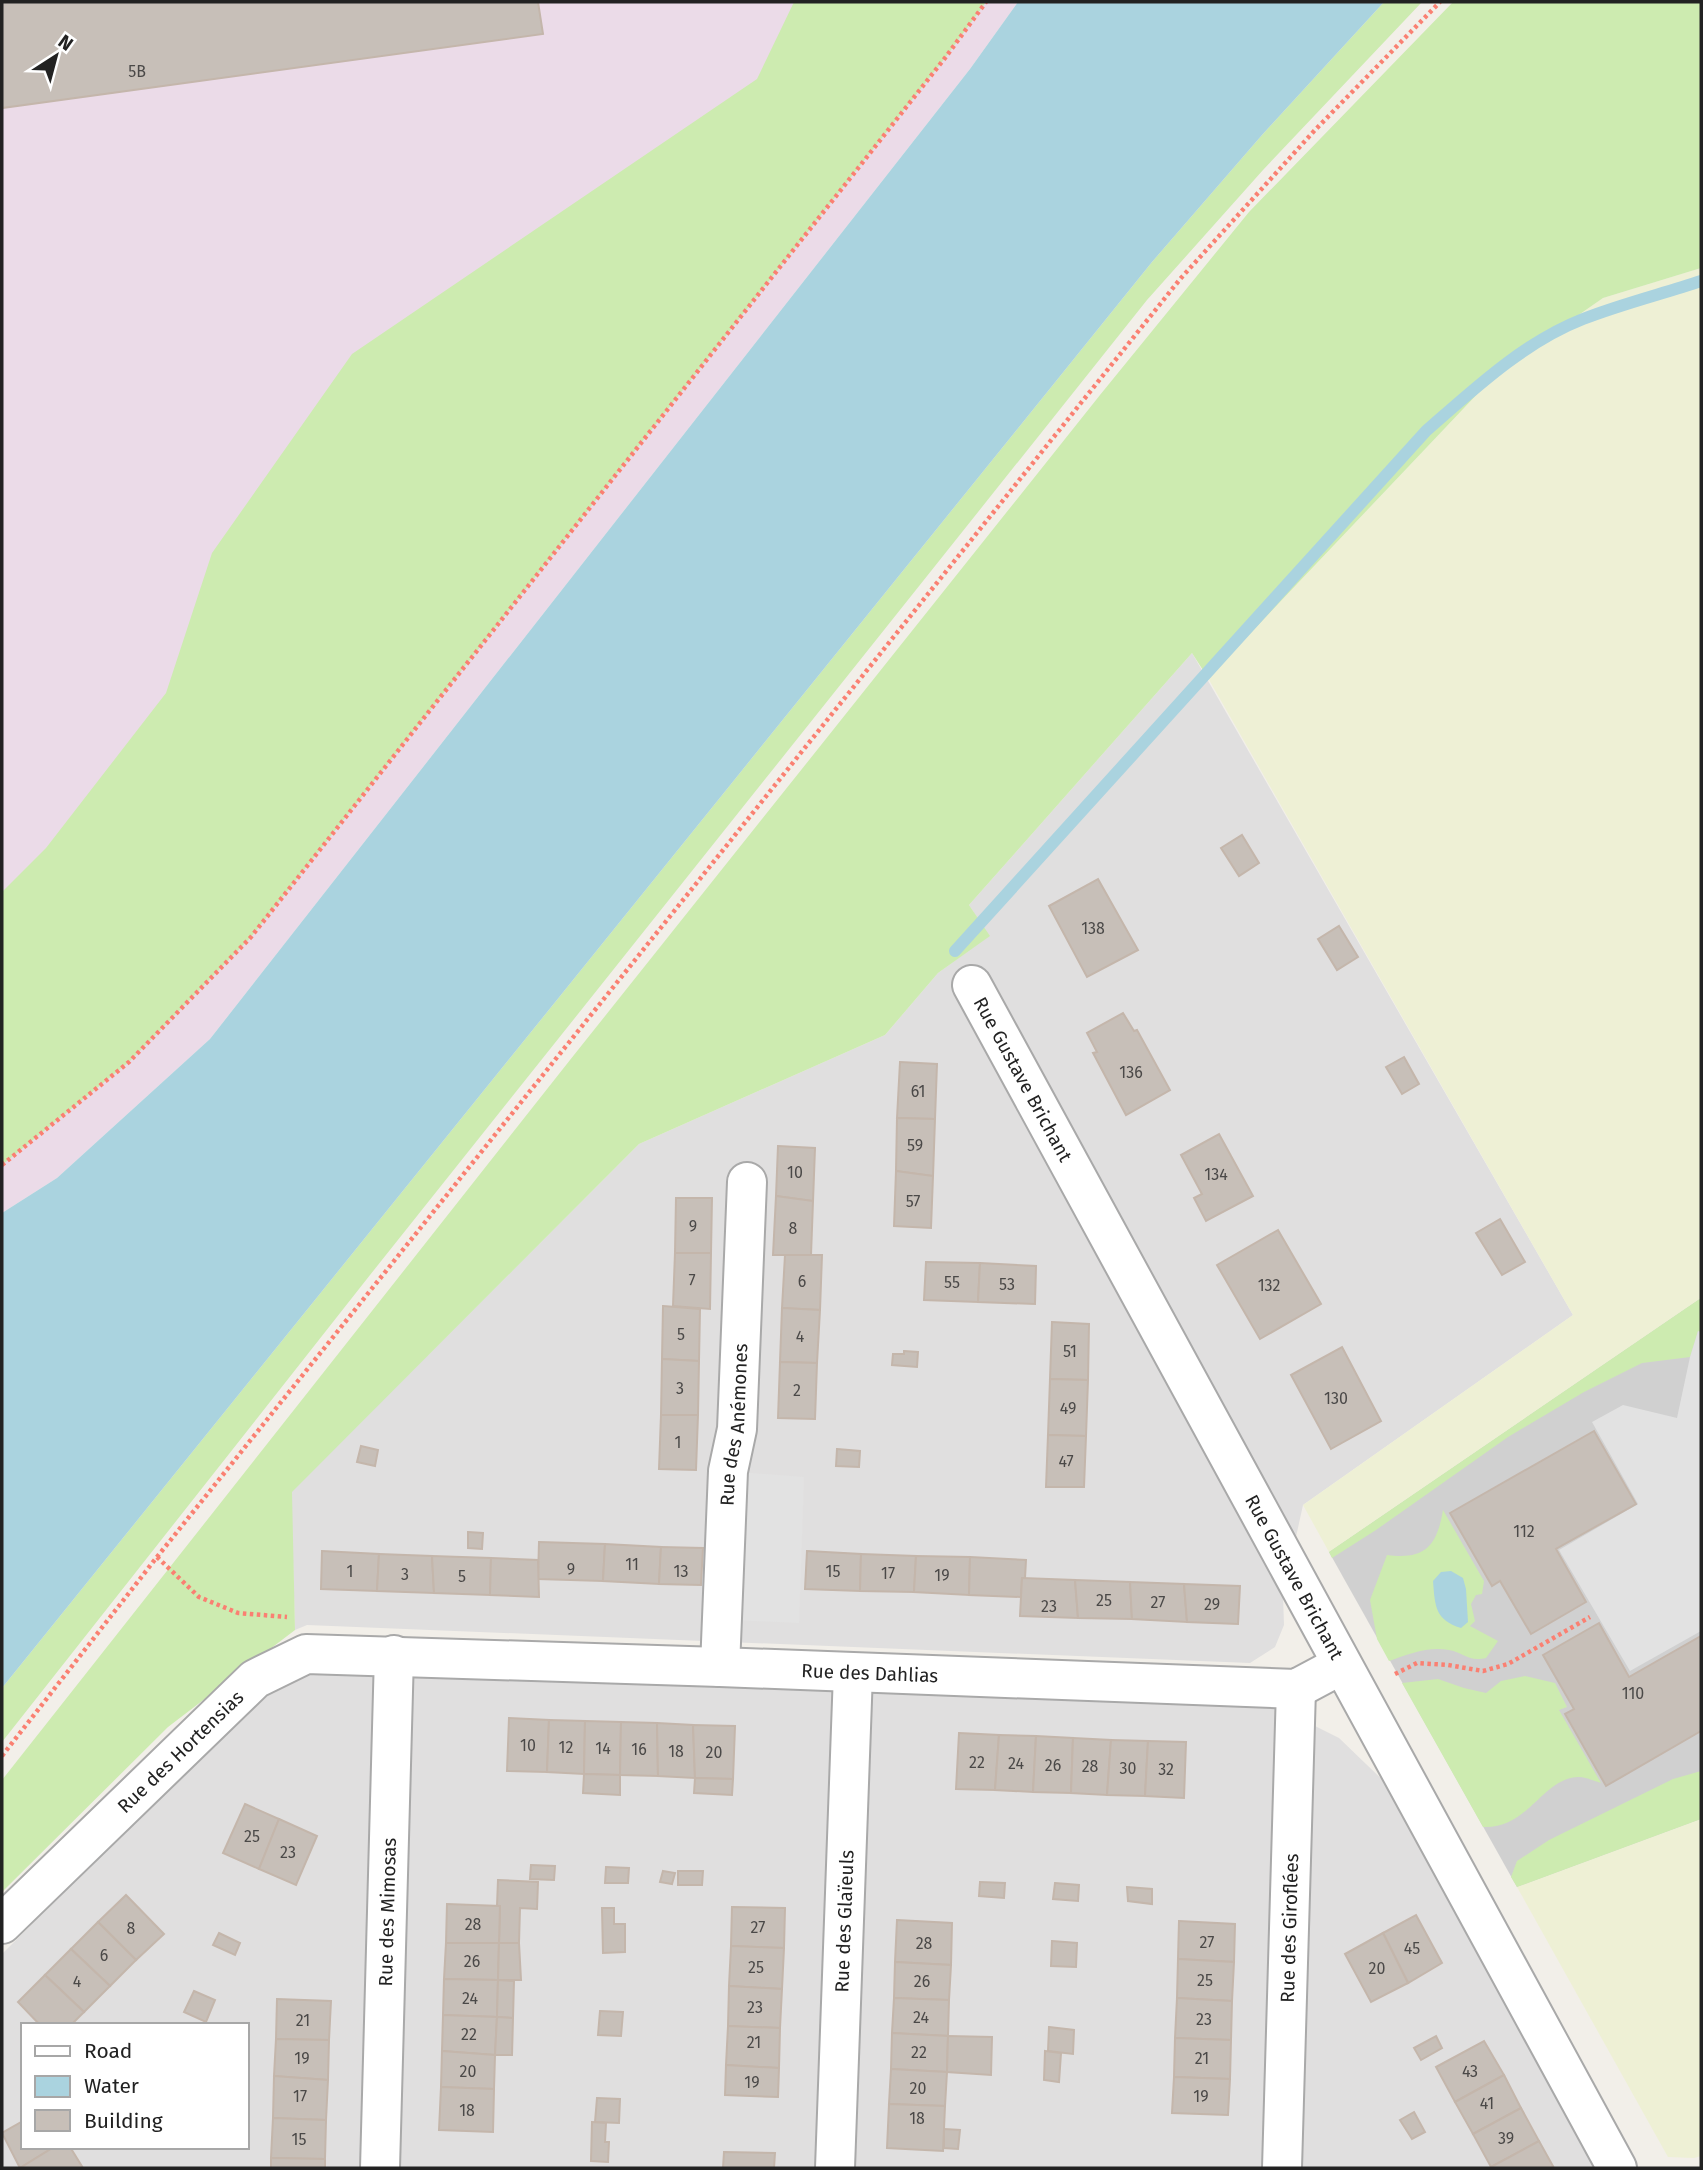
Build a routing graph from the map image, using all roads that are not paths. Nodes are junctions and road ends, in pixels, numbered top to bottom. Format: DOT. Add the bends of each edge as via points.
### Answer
graph roads {
  1 [pos="972,985"];
  2 [pos="747,1182"];
  3 [pos="394,1655"];
  4 [pos="720,1667"];
  5 [pos="853,1673"];
  6 [pos="1349,1679"];
  7 [pos="1296,1689"];
  8 [pos="2,1924"];
  9 [pos="380,2168"];
  10 [pos="835,2168"];
  11 [pos="1282,2168"];
  12 [pos="1617,2168"];
  1 -- 6 [label="street, Rue Gustave Brichant"];
  2 -- 4 [label="street, Rue des Anémones" via="737,1429 728,1471"];
  3 -- 4 [label="street, Rue des Dahlias"];
  3 -- 8 [label="street, Rue des Hortensias" via="306,1654 255,1679"];
  3 -- 9 [label="street, Rue des Mimosas"];
  4 -- 5 [label="street, Rue des Dahlias"];
  5 -- 7 [label="street, Rue des Dahlias"];
  5 -- 10 [label="street, Rue des Glaïeuls"];
  6 -- 7 [label="street"];
  6 -- 12 [label="street, Rue Gustave Brichant"];
  7 -- 11 [label="street, Rue des Giroflées"];
}
